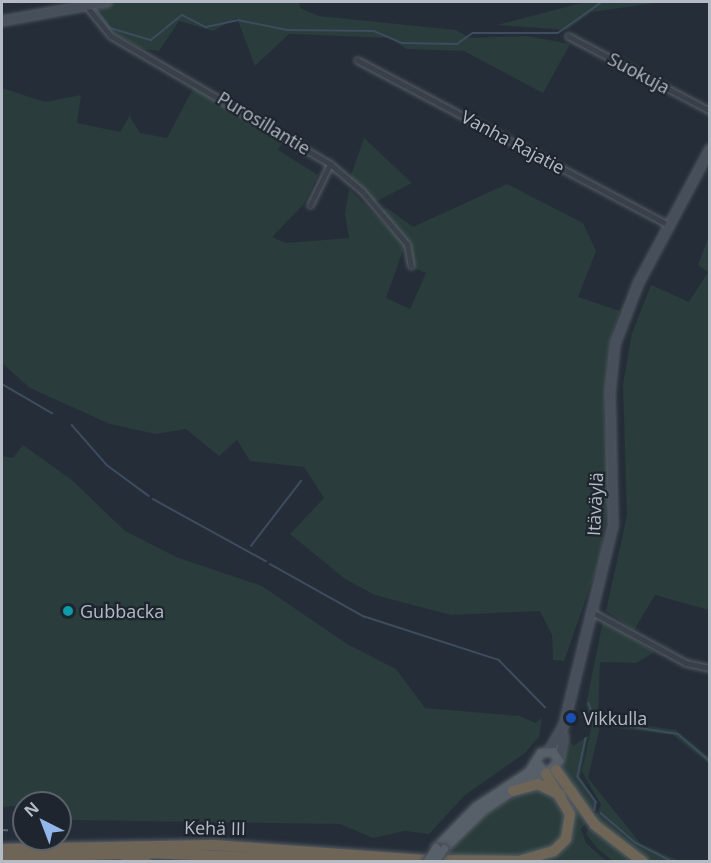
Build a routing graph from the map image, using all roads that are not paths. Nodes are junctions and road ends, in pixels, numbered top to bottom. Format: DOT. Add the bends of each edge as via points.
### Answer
graph roads {
  1 [pos="107,2"];
  2 [pos="88,8"];
  3 [pos="2,21"];
  4 [pos="568,36"];
  5 [pos="357,60"];
  6 [pos="710,111"];
  7 [pos="710,149"];
  8 [pos="330,164"];
  9 [pos="310,205"];
  10 [pos="669,225"];
  11 [pos="411,266"];
  12 [pos="592,612"];
  13 [pos="710,668"];
  14 [pos="564,724"];
  15 [pos="549,751"];
  16 [pos="536,762"];
  17 [pos="551,769"];
  18 [pos="513,790"];
  19 [pos="564,797"];
  20 [pos="2,849"];
  21 [pos="440,849"];
  22 [pos="58,855"];
  23 [pos="2,858"];
  24 [pos="146,861"];
  25 [pos="347,861"];
  26 [pos="432,861"];
  27 [pos="643,861"];
  1 -- 2 [label="main road"];
  2 -- 3 [label="main road"];
  2 -- 8 [label="street, Purosillantie" via="111,36"];
  4 -- 6 [label="street, Suokuja"];
  5 -- 10 [label="street, Vanha Rajatie"];
  7 -- 10 [label="main road, Itäväylä"];
  8 -- 9 [label="street"];
  8 -- 11 [label="street, Purosillantie" via="362,191 407,244"];
  10 -- 12 [label="main road, Itäväylä" via="619,330 610,372 615,516"];
  12 -- 13 [label="street" via="686,663"];
  12 -- 14 [label="main road, Itäväylä"];
  14 -- 15 [label="main road, Itäväylä"];
  14 -- 17 [label="main road, Itäväylä"];
  15 -- 16 [label="main road"];
  15 -- 17 [label="main road"];
  16 -- 17 [label="main road"];
  16 -- 21 [label="main road" via="469,813"];
  17 -- 18 [label="main road"];
  17 -- 19 [label="highway"];
  17 -- 27 [label="highway" via="595,825"];
  18 -- 19 [label="highway" via="538,784"];
  18 -- 21 [label="main road"];
  19 -- 26 [label="highway, Kehä III" via="568,833 546,856"];
  20 -- 26 [label="highway, Kehä III" via="213,844"];
  21 -- 26 [label="main road, bridge"];
  22 -- 23 [label="highway"];
  22 -- 24 [label="highway"];
  22 -- 25 [label="highway" via="203,854"];
}
